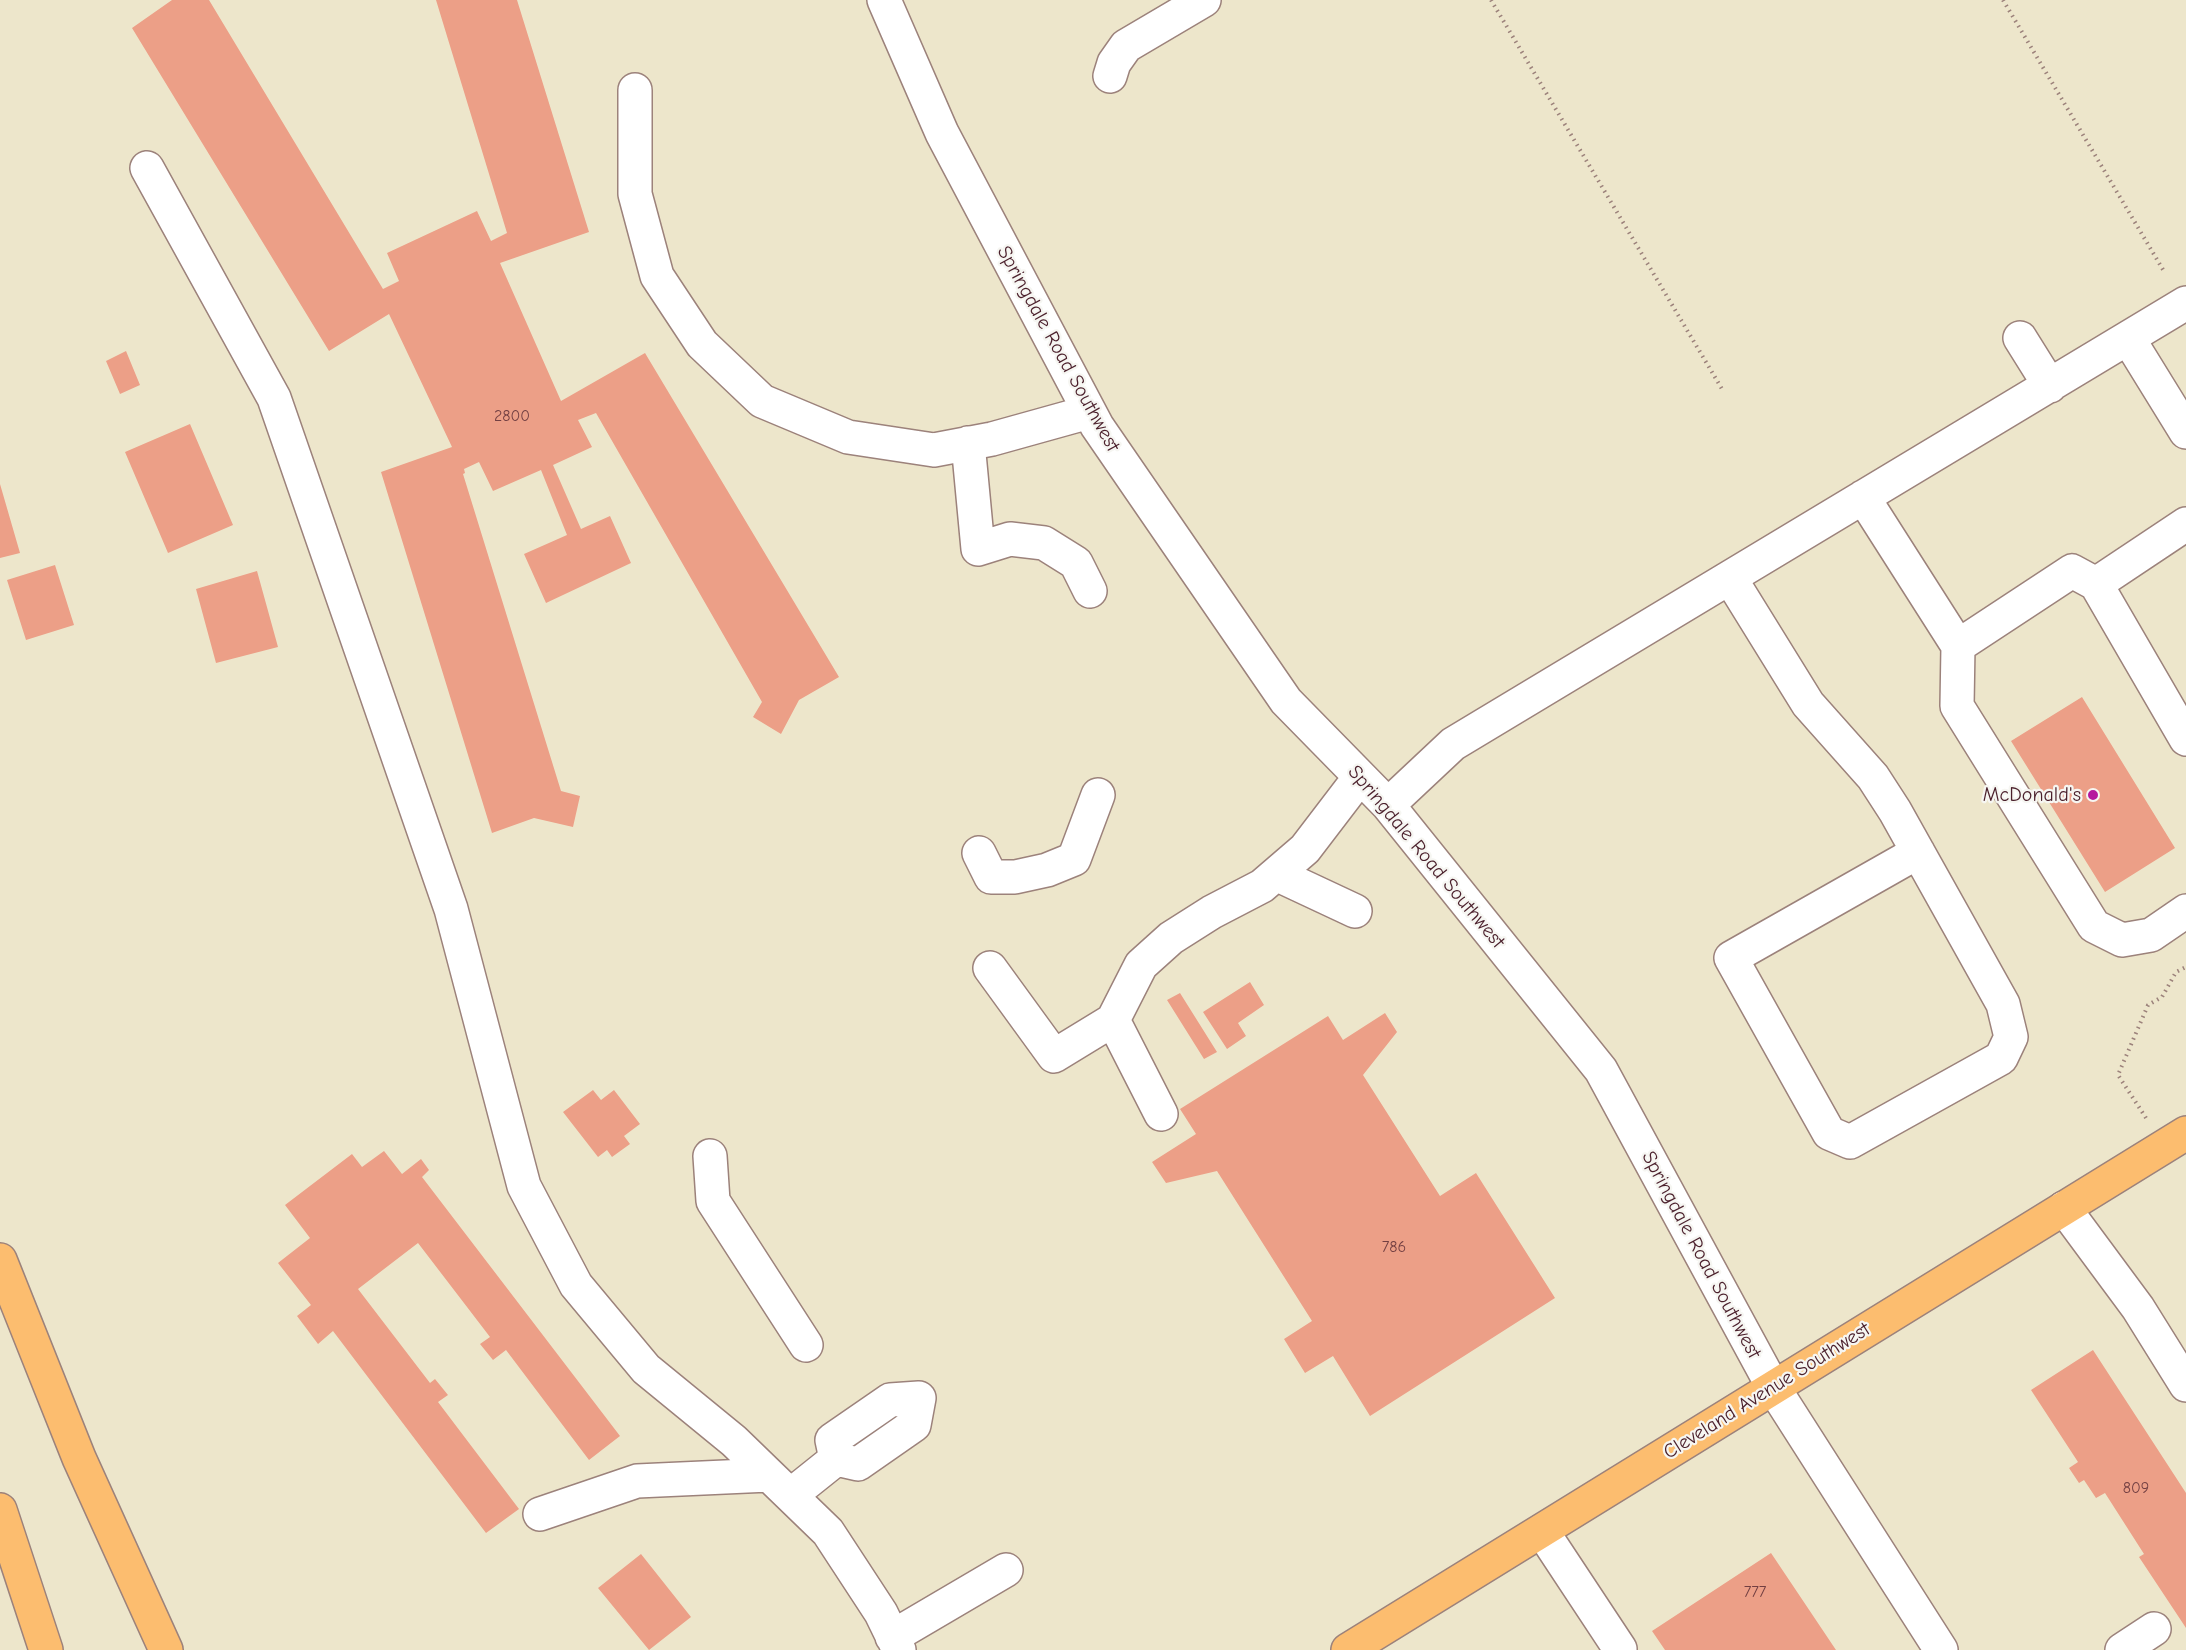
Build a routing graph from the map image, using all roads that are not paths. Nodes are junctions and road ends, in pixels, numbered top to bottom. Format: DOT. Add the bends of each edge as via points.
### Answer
graph roads {
  1 [pos="884,0"];
  2 [pos="1186,5"];
  3 [pos="1110,76"];
  4 [pos="635,90"];
  5 [pos="147,168"];
  6 [pos="2177,290"];
  7 [pos="2020,338"];
  8 [pos="2128,339"];
  9 [pos="2050,386"];
  10 [pos="1089,412"];
  11 [pos="2186,432"];
  12 [pos="968,443"];
  13 [pos="1863,497"];
  14 [pos="2186,524"];
  15 [pos="1730,578"];
  16 [pos="2096,584"];
  17 [pos="1090,591"];
  18 [pos="1958,646"];
  19 [pos="2186,739"];
  20 [pos="1360,777"];
  21 [pos="1098,795"];
  22 [pos="1388,805"];
  23 [pos="1918,852"];
  24 [pos="979,853"];
  25 [pos="1276,874"];
  26 [pos="1355,911"];
  27 [pos="2186,911"];
  28 [pos="990,968"];
  29 [pos="1113,1020"];
  30 [pos="1161,1114"];
  31 [pos="2180,1137"];
  32 [pos="710,1156"];
  33 [pos="2064,1208"];
  34 [pos="0,1260"];
  35 [pos="806,1345"];
  36 [pos="2186,1385"];
  37 [pos="1773,1387"];
  38 [pos="836,1459"];
  39 [pos="780,1485"];
  40 [pos="0,1510"];
  41 [pos="540,1514"];
  42 [pos="1542,1531"];
  43 [pos="1006,1570"];
  44 [pos="2154,1629"];
  45 [pos="896,1643"];
  46 [pos="1363,1646"];
  47 [pos="46,1650"];
  48 [pos="166,1650"];
  49 [pos="1620,1650"];
  50 [pos="1941,1650"];
  51 [pos="2122,1650"];
  1 -- 10 [label="street, Springdale Road Southwest" via="942,133"];
  2 -- 3 [label="street" via="1126,46"];
  4 -- 12 [label="street" via="635,194 657,276 702,344 762,401 848,437 934,450"];
  5 -- 39 [label="street" via="274,398 451,909 525,1186 576,1285 646,1370 734,1441"];
  6 -- 8 [label="street"];
  7 -- 9 [label="street"];
  8 -- 9 [label="street"];
  8 -- 11 [label="street"];
  9 -- 13 [label="street"];
  10 -- 12 [label="street"];
  10 -- 20 [label="street, Springdale Road Southwest" via="1286,701"];
  12 -- 17 [label="street" via="978,549 1010,539 1044,543 1076,563"];
  13 -- 15 [label="street"];
  13 -- 18 [label="street"];
  14 -- 16 [label="street"];
  15 -- 22 [label="street" via="1453,744"];
  15 -- 23 [label="street" via="1808,704 1873,777"];
  16 -- 18 [label="street" via="2072,571"];
  16 -- 19 [label="street"];
  18 -- 27 [label="street" via="1957,706 2094,926 2122,940 2151,935"];
  20 -- 22 [label="street, Springdale Road Southwest"];
  20 -- 25 [label="street" via="1305,849"];
  21 -- 24 [label="street" via="1074,859 1015,878 991,877"];
  22 -- 37 [label="street, Springdale Road Southwest" via="1601,1070"];
  23 -- 23 [label="street" via="2003,1004 2011,1037 2001,1058 1850,1142 1829,1133 1731,958"];
  25 -- 26 [label="street"];
  25 -- 29 [label="street" via="1263,886 1212,912 1164,944 1141,965"];
  28 -- 29 [label="street" via="1054,1056"];
  29 -- 30 [label="street"];
  31 -- 33 [label="main road, Cleveland Avenue Southwest"];
  32 -- 35 [label="street" via="713,1201"];
  33 -- 36 [label="street" via="2138,1308"];
  33 -- 37 [label="main road, Cleveland Avenue Southwest"];
  34 -- 48 [label="main road" via="79,1458"];
  37 -- 42 [label="main road, Cleveland Avenue Southwest"];
  37 -- 50 [label="street, Springdale Road Southwest"];
  38 -- 39 [label="street"];
  39 -- 41 [label="street" via="637,1481"];
  39 -- 45 [label="street" via="828,1532"];
  40 -- 47 [label="main road"];
  42 -- 46 [label="main road, Cleveland Avenue Southwest"];
  42 -- 49 [label="street"];
  43 -- 45 [label="street"];
  44 -- 51 [label="street"];
}
